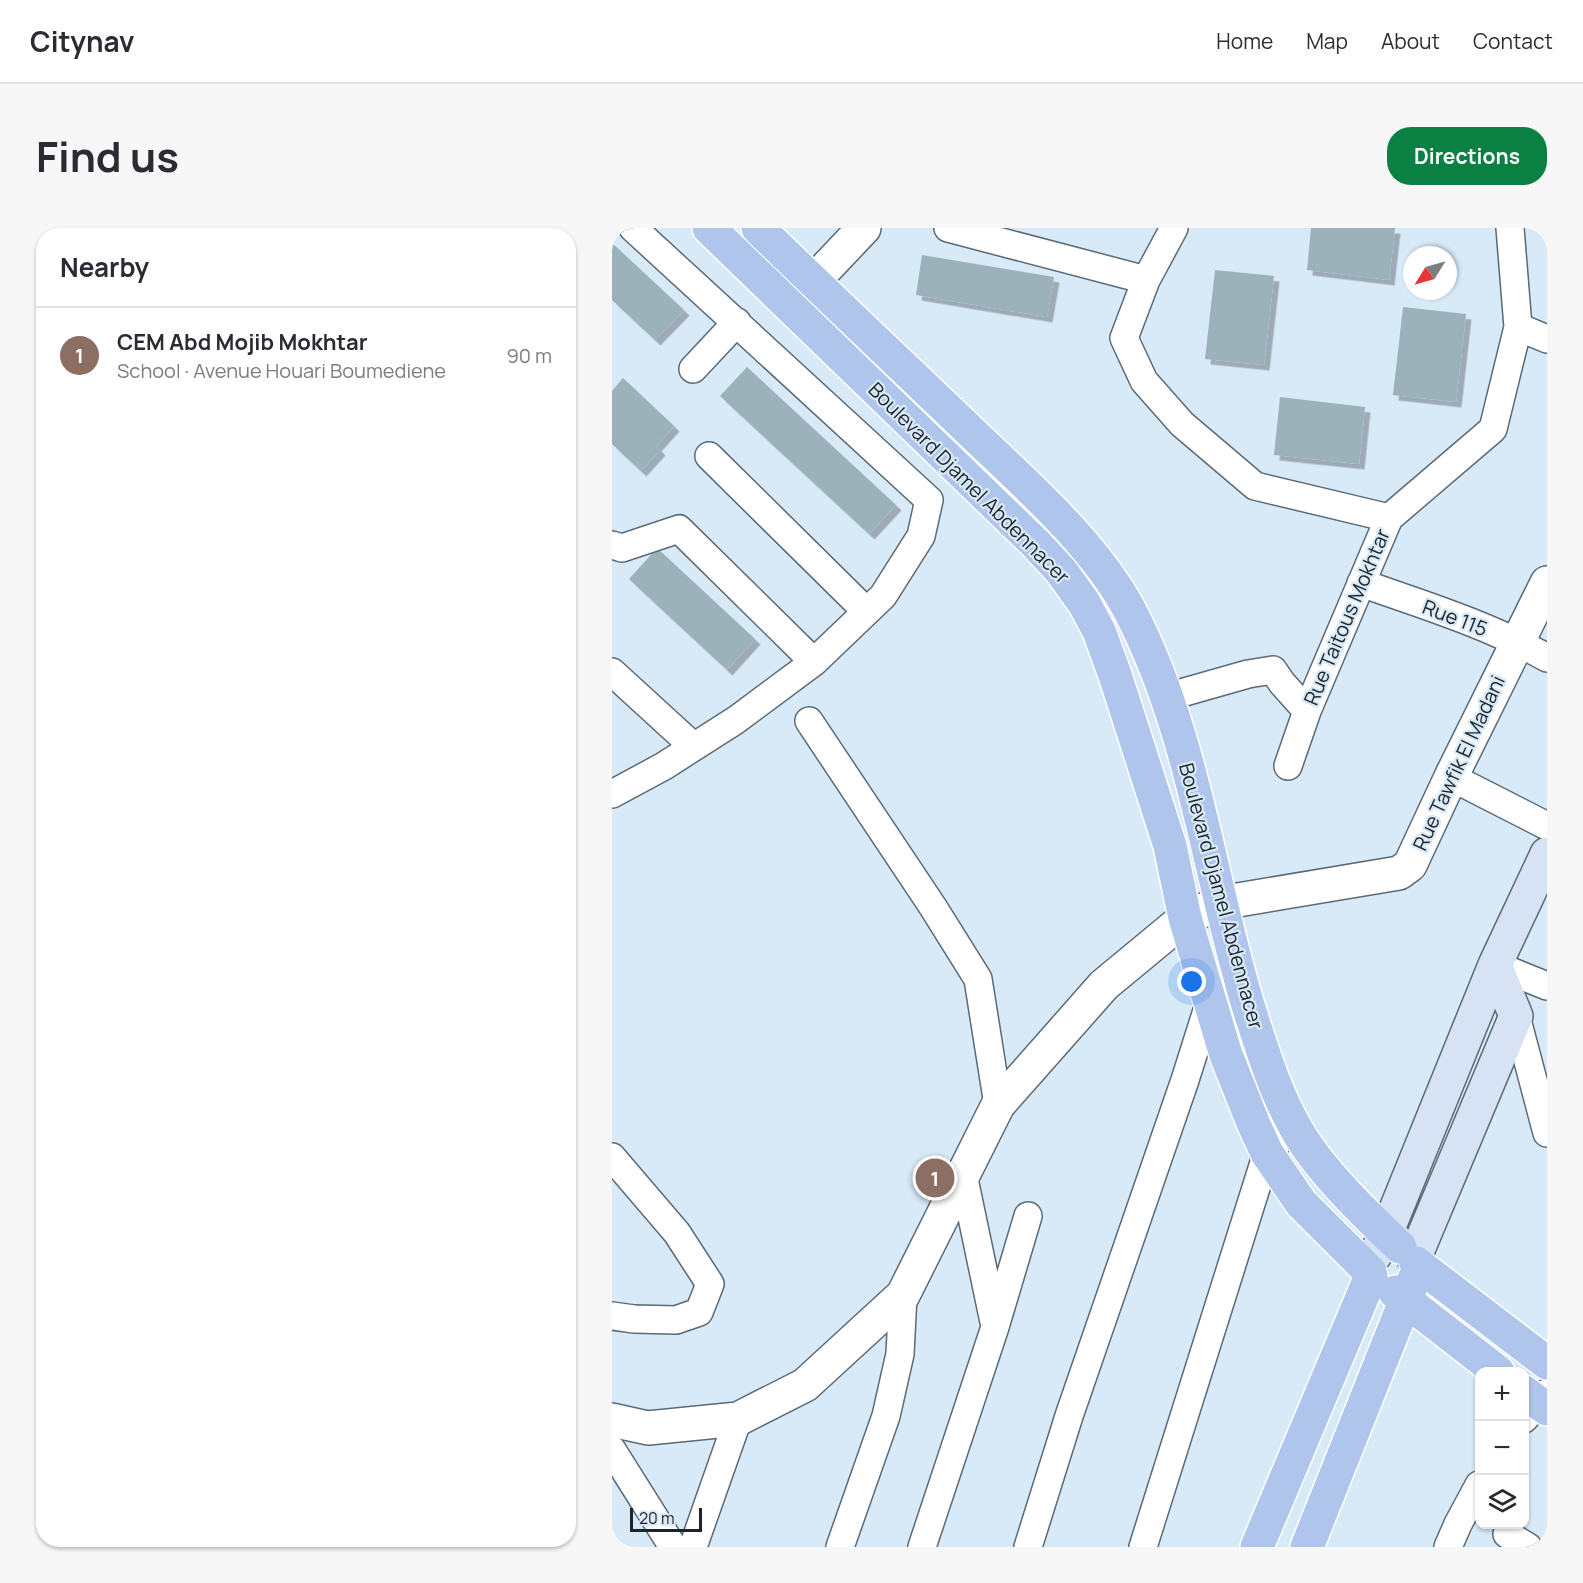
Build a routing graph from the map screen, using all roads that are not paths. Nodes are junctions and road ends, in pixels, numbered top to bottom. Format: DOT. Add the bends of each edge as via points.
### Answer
graph roads {
  1 [pos="633,228"];
  2 [pos="709,228"];
  3 [pos="758,228"];
  4 [pos="864,228"];
  5 [pos="948,228"];
  6 [pos="1173,228"];
  7 [pos="1510,228"];
  8 [pos="1146,280"];
  9 [pos="813,281"];
  10 [pos="790,306"];
  11 [pos="737,322"];
  12 [pos="1518,327"];
  13 [pos="1547,339"];
  14 [pos="693,369"];
  15 [pos="709,456"];
  16 [pos="1389,518"];
  17 [pos="612,545"];
  18 [pos="1361,583"];
  19 [pos="1547,583"];
  20 [pos="866,612"];
  21 [pos="1517,641"];
  22 [pos="1547,658"];
  23 [pos="814,662"];
  24 [pos="612,672"];
  25 [pos="1167,697"];
  26 [pos="1307,711"];
  27 [pos="809,721"];
  28 [pos="694,747"];
  29 [pos="1288,766"];
  30 [pos="1451,777"];
  31 [pos="612,794"];
  32 [pos="1547,826"];
  33 [pos="1547,854"];
  34 [pos="1220,903"];
  35 [pos="1185,918"];
  36 [pos="1495,965"];
  37 [pos="1547,986"];
  38 [pos="1210,1001"];
  39 [pos="1516,1016"];
  40 [pos="998,1105"];
  41 [pos="1294,1126"];
  42 [pos="1547,1133"];
  43 [pos="1267,1153"];
  44 [pos="612,1157"];
  45 [pos="963,1174"];
  46 [pos="1028,1215"];
  47 [pos="1395,1267"];
  48 [pos="903,1295"];
  49 [pos="612,1316"];
  50 [pos="995,1326"];
  51 [pos="1547,1363"];
  52 [pos="1494,1367"];
  53 [pos="738,1419"];
  54 [pos="612,1420"];
  55 [pos="612,1450"];
  56 [pos="1475,1492"];
  57 [pos="673,1547"];
  58 [pos="693,1547"];
  59 [pos="840,1547"];
  60 [pos="922,1547"];
  61 [pos="1028,1547"];
  62 [pos="1143,1547"];
  63 [pos="1257,1547"];
  64 [pos="1307,1547"];
  65 [pos="1448,1547"];
  1 -- 11 [label="street"];
  2 -- 10 [label="main road, Boulevard Djamel Abdennacer"];
  3 -- 9 [label="main road, Boulevard Djamel Abdennacer"];
  4 -- 9 [label="street"];
  5 -- 8 [label="street"];
  6 -- 8 [label="street"];
  7 -- 12 [label="street, Rue Taitous Mokhtar"];
  8 -- 16 [label="street" via="1124,338 1144,381 1182,424 1255,486"];
  9 -- 10 [label="street"];
  9 -- 25 [label="main road, Boulevard Djamel Abdennacer" via="1074,535 1107,574 1129,611"];
  10 -- 35 [label="main road, Boulevard Djamel Abdennacer" via="1036,544 1084,603 1099,630 1115,675 1170,846"];
  11 -- 14 [label="street"];
  11 -- 20 [label="street" via="929,500 921,536 883,596"];
  12 -- 13 [label="street"];
  12 -- 16 [label="street, Rue Taitous Mokhtar" via="1493,429"];
  15 -- 20 [label="street"];
  16 -- 18 [label="street, Rue Taitous Mokhtar"];
  17 -- 23 [label="street" via="622,548 679,529"];
  18 -- 21 [label="street, Rue 115"];
  18 -- 26 [label="street, Rue Taitous Mokhtar"];
  19 -- 21 [label="street, Rue Tawfik El Madani"];
  20 -- 23 [label="street"];
  21 -- 22 [label="street, Rue 115"];
  21 -- 30 [label="street, Rue Tawfik El Madani"];
  23 -- 28 [label="street"];
  24 -- 28 [label="street"];
  25 -- 26 [label="street" via="1273,670"];
  25 -- 34 [label="main road, Boulevard Djamel Abdennacer"];
  26 -- 29 [label="street, Rue Taitous Mokhtar"];
  27 -- 40 [label="street" via="978,979"];
  28 -- 31 [label="street"];
  30 -- 32 [label="street"];
  30 -- 34 [label="street, Rue Tawfik El Madani" via="1410,866 1399,873"];
  33 -- 36 [label="main road"];
  34 -- 35 [label="street, Rue Tawfik El Madani"];
  34 -- 41 [label="main road, Boulevard Djamel Abdennacer" via="1263,1051"];
  35 -- 38 [label="main road, Boulevard Djamel Abdennacer"];
  35 -- 40 [label="street, Rue Tawfik El Madani" via="1104,985"];
  36 -- 37 [label="street"];
  36 -- 39 [label="main road"];
  36 -- 47 [label="main road"];
  38 -- 43 [label="main road, Boulevard Djamel Abdennacer" via="1226,1056"];
  38 -- 61 [label="street"];
  39 -- 42 [label="street"];
  39 -- 47 [label="main road"];
  40 -- 45 [label="street, Rue Tawfik El Madani"];
  41 -- 43 [label="street"];
  41 -- 47 [label="main road, Boulevard Djamel Abdennacer"];
  43 -- 47 [label="main road, Boulevard Djamel Abdennacer" via="1301,1203"];
  43 -- 62 [label="street"];
  44 -- 49 [label="street" via="677,1233 710,1284 699,1312 676,1320"];
  45 -- 48 [label="street, Rue Tawfik El Madani"];
  45 -- 50 [label="street"];
  46 -- 50 [label="street"];
  47 -- 51 [label="main road"];
  47 -- 52 [label="main road"];
  47 -- 63 [label="main road"];
  47 -- 64 [label="main road"];
  48 -- 53 [label="street" via="805,1385"];
  48 -- 59 [label="street" via="900,1354 886,1416"];
  50 -- 60 [label="street"];
  53 -- 54 [label="street" via="648,1428"];
  53 -- 58 [label="street"];
  55 -- 57 [label="street"];
  56 -- 65 [label="street"];
}
